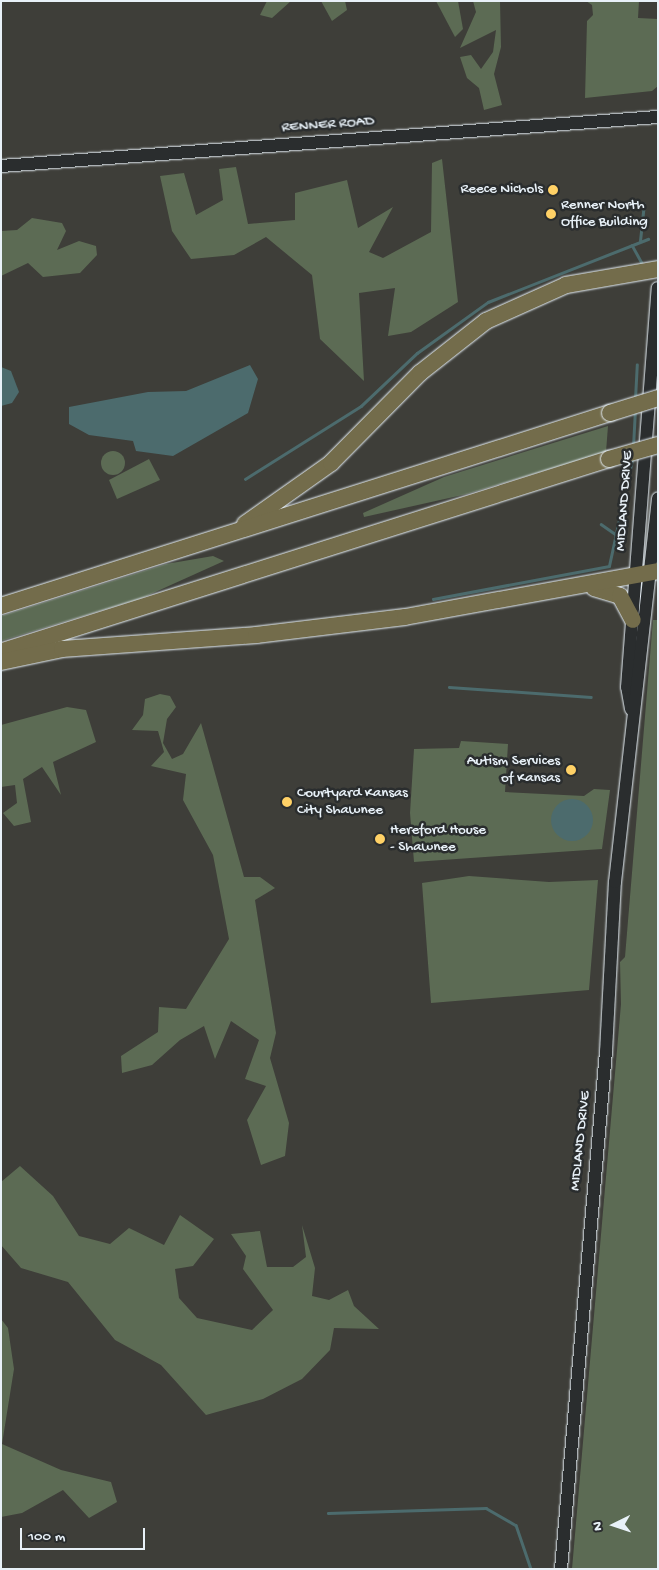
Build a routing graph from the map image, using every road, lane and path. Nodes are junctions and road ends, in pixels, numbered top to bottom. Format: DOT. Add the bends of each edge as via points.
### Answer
graph roads {
  1 [pos="658,117"];
  2 [pos="1,166"];
  3 [pos="658,269"];
  4 [pos="658,288"];
  5 [pos="658,398"];
  6 [pos="658,445"];
  7 [pos="658,498"];
  8 [pos="231,534"];
  9 [pos="648,573"];
  10 [pos="584,587"];
  11 [pos="1,606"];
  12 [pos="633,620"];
  13 [pos="1,652"];
  14 [pos="1,662"];
  15 [pos="632,716"];
  16 [pos="561,1569"];
  1 -- 2 [label="main road, RENNER ROAD"];
  3 -- 8 [label="highway" via="566,285 486,321 420,373 331,463"];
  4 -- 9 [label="main road, MIDLAND DRIVE"];
  5 -- 8 [label="highway, bridge"];
  6 -- 13 [label="highway, bridge"];
  7 -- 9 [label="main road, MIDLAND DRIVE"];
  8 -- 11 [label="highway"];
  9 -- 10 [label="highway"];
  9 -- 12 [label="main road, MIDLAND DRIVE"];
  9 -- 15 [label="main road, MIDLAND DRIVE"];
  10 -- 12 [label="highway" via="616,593 626,602"];
  10 -- 14 [label="highway" via="358,624 62,649"];
  12 -- 15 [label="main road, MIDLAND DRIVE" via="627,687"];
  15 -- 16 [label="main road, MIDLAND DRIVE"];
}
